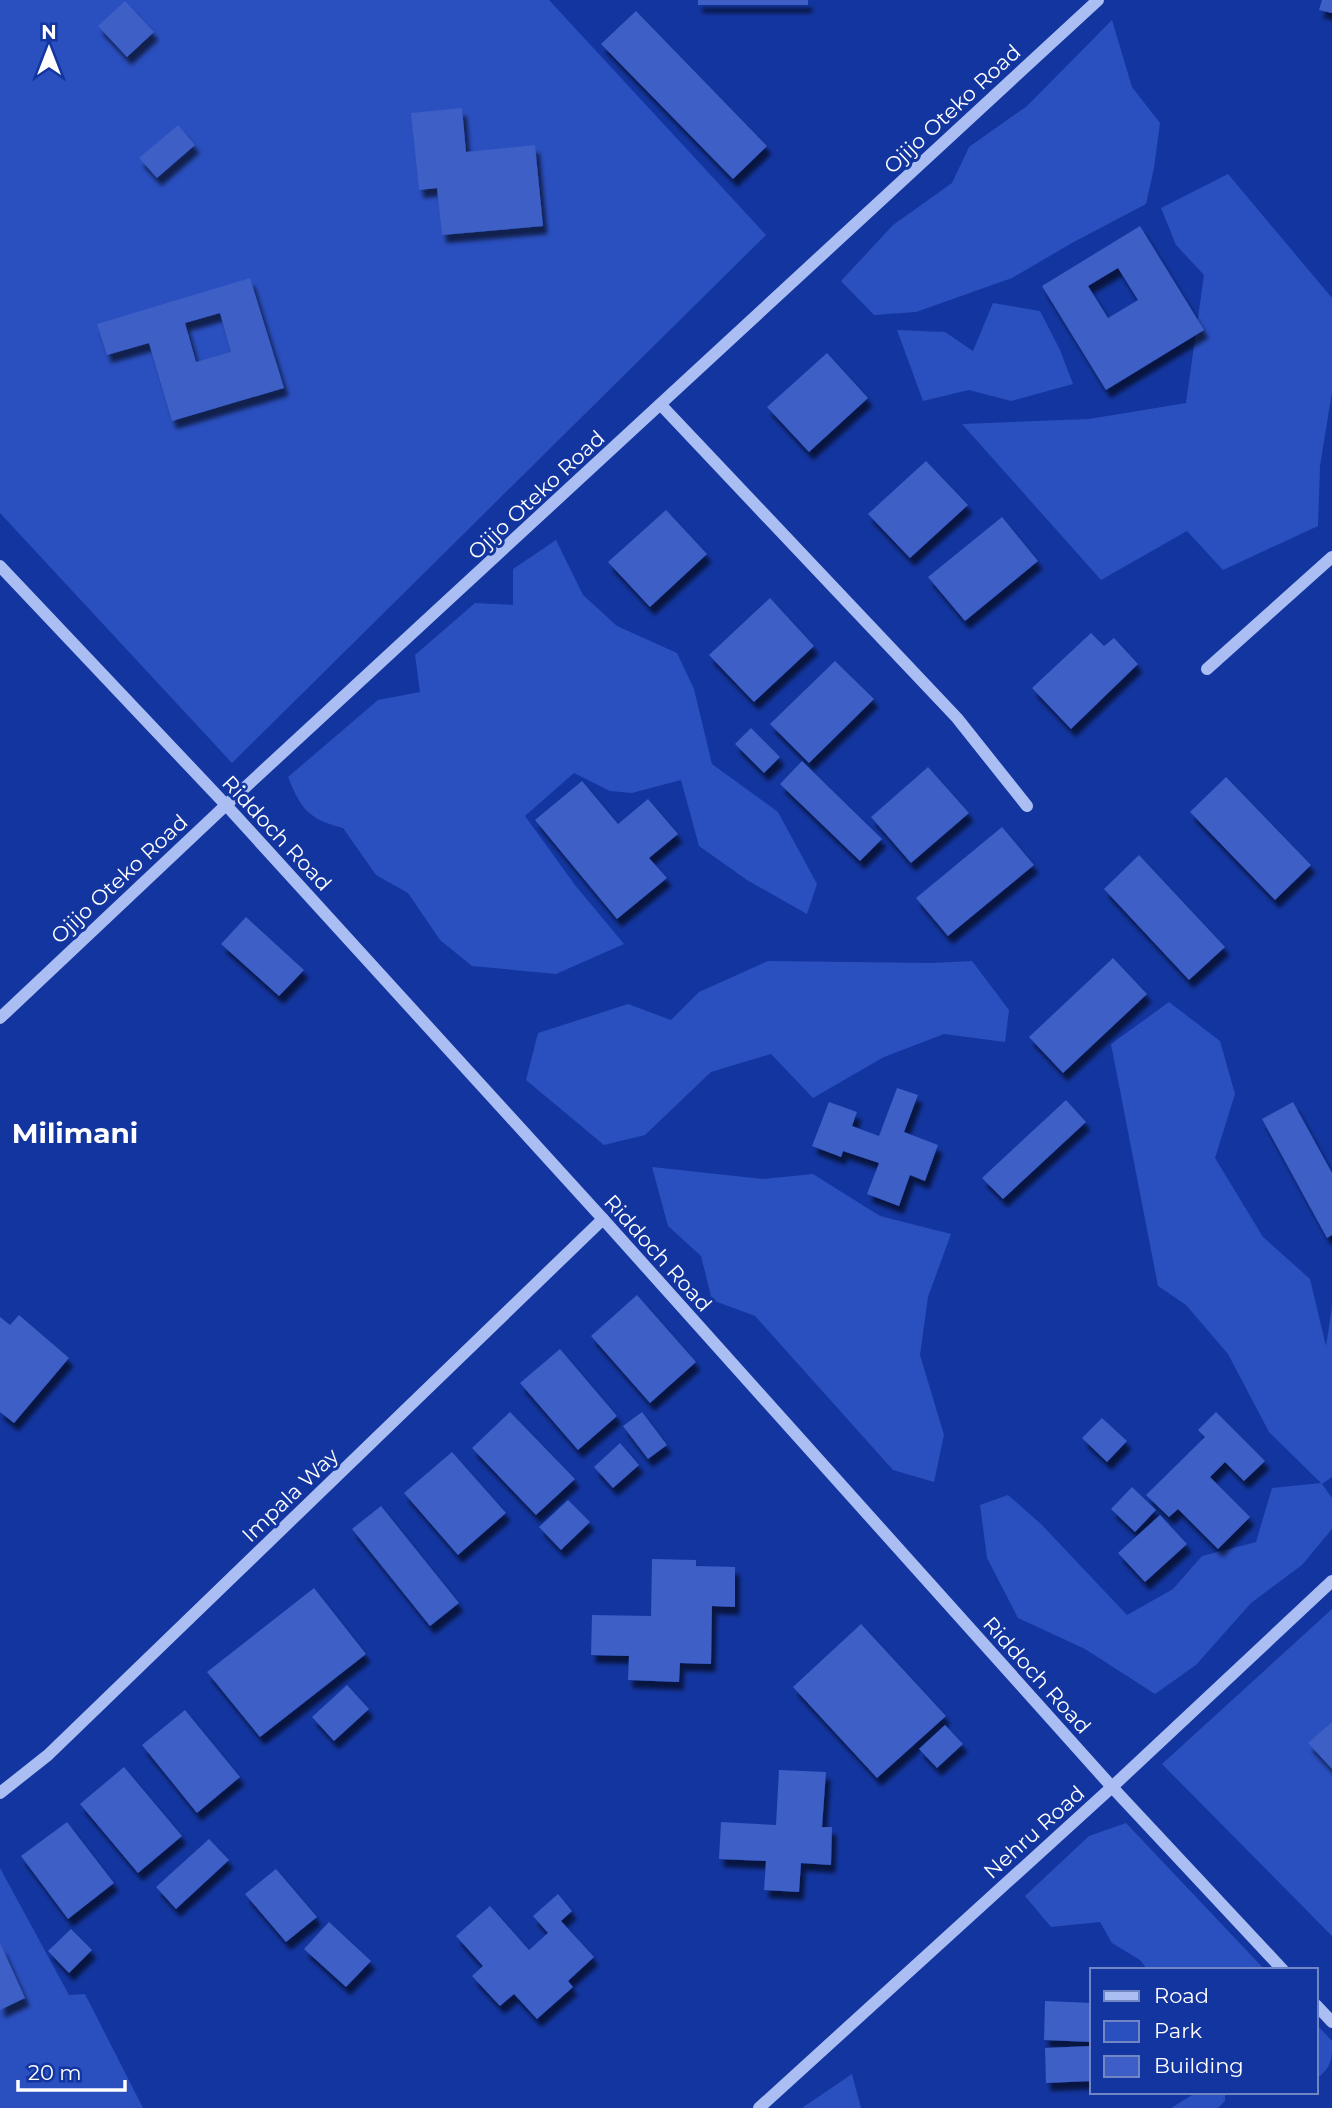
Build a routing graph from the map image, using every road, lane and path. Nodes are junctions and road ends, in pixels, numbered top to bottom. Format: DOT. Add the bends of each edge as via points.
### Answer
graph roads {
  1 [pos="1098,0"];
  2 [pos="661,405"];
  3 [pos="1332,557"];
  4 [pos="0,566"];
  5 [pos="1207,669"];
  6 [pos="226,805"];
  7 [pos="1027,806"];
  8 [pos="0,1018"];
  9 [pos="603,1219"];
  10 [pos="1332,1581"];
  11 [pos="1112,1787"];
  12 [pos="0,1793"];
  13 [pos="1281,1968"];
  14 [pos="1318,2007"];
  15 [pos="1332,2022"];
  16 [pos="759,2108"];
  1 -- 2 [label="street, Ojijo Oteko Road"];
  2 -- 6 [label="street, Ojijo Oteko Road"];
  2 -- 7 [label="street" via="957,718"];
  3 -- 5 [label="street"];
  4 -- 6 [label="street, Riddoch Road"];
  6 -- 8 [label="street, Ojijo Oteko Road"];
  6 -- 9 [label="street, Riddoch Road"];
  9 -- 11 [label="street, Riddoch Road"];
  9 -- 12 [label="street, Impala Way" via="48,1755"];
  10 -- 11 [label="street, Nehru Road"];
  11 -- 13 [label="street, Riddoch Road"];
  11 -- 16 [label="street, Nehru Road"];
  14 -- 15 [label="street"];
}
